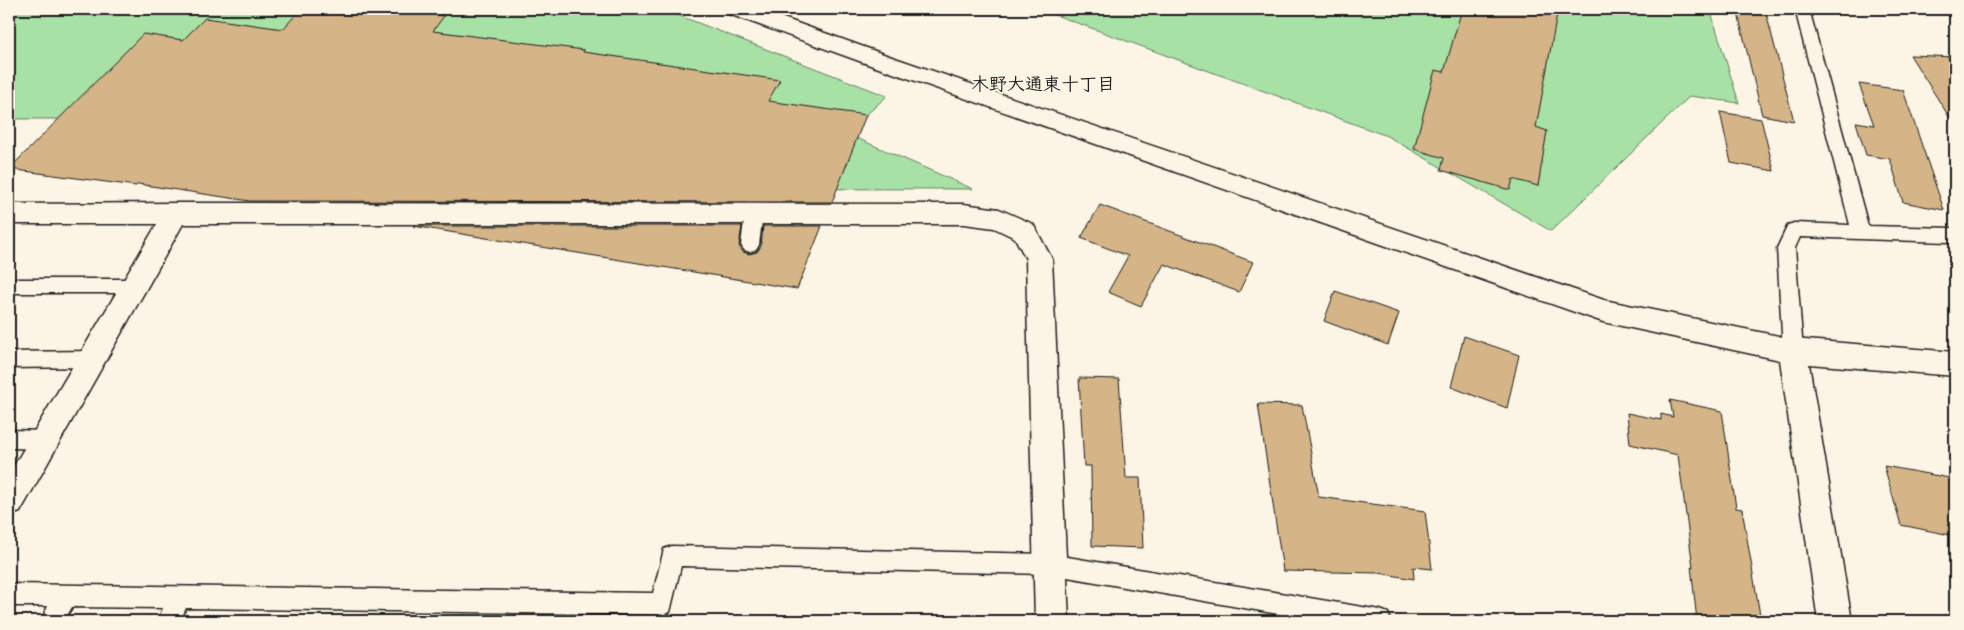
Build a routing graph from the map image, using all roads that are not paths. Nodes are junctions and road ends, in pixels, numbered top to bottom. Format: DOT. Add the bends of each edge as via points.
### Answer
graph roads {
  1 [pos="737,9"];
  2 [pos="1802,9"];
  3 [pos="176,213"];
  4 [pos="9,214"];
  5 [pos="754,214"];
  6 [pos="1861,232"];
  7 [pos="1955,239"];
  8 [pos="750,245"];
  9 [pos="9,286"];
  10 [pos="134,286"];
  11 [pos="1793,351"];
  12 [pos="9,360"];
  13 [pos="92,360"];
  14 [pos="1955,364"];
  15 [pos="9,439"];
  16 [pos="45,440"];
  17 [pos="9,502"];
  18 [pos="1050,564"];
  19 [pos="9,595"];
  20 [pos="66,596"];
  21 [pos="180,597"];
  22 [pos="52,621"];
  23 [pos="169,621"];
  24 [pos="1052,621"];
  25 [pos="1380,621"];
  26 [pos="1835,621"];
  1 -- 11 [label="street" via="1603,311"];
  2 -- 6 [label="lane"];
  3 -- 4 [label="street"];
  3 -- 5 [label="street"];
  3 -- 10 [label="street"];
  5 -- 8 [label="lane"];
  5 -- 18 [label="street" via="964,214 998,219 1024,232 1040,259"];
  6 -- 7 [label="lane" via="1953,235"];
  6 -- 11 [label="lane" via="1794,230 1786,248"];
  9 -- 10 [label="lane"];
  10 -- 13 [label="street"];
  11 -- 14 [label="street"];
  11 -- 26 [label="street"];
  12 -- 13 [label="lane"];
  13 -- 16 [label="street"];
  15 -- 16 [label="lane"];
  16 -- 17 [label="street"];
  18 -- 21 [label="lane" via="672,556 662,604"];
  18 -- 24 [label="street"];
  18 -- 25 [label="lane"];
  19 -- 20 [label="lane"];
  20 -- 21 [label="lane"];
  20 -- 22 [label="lane"];
  21 -- 23 [label="lane"];
}
